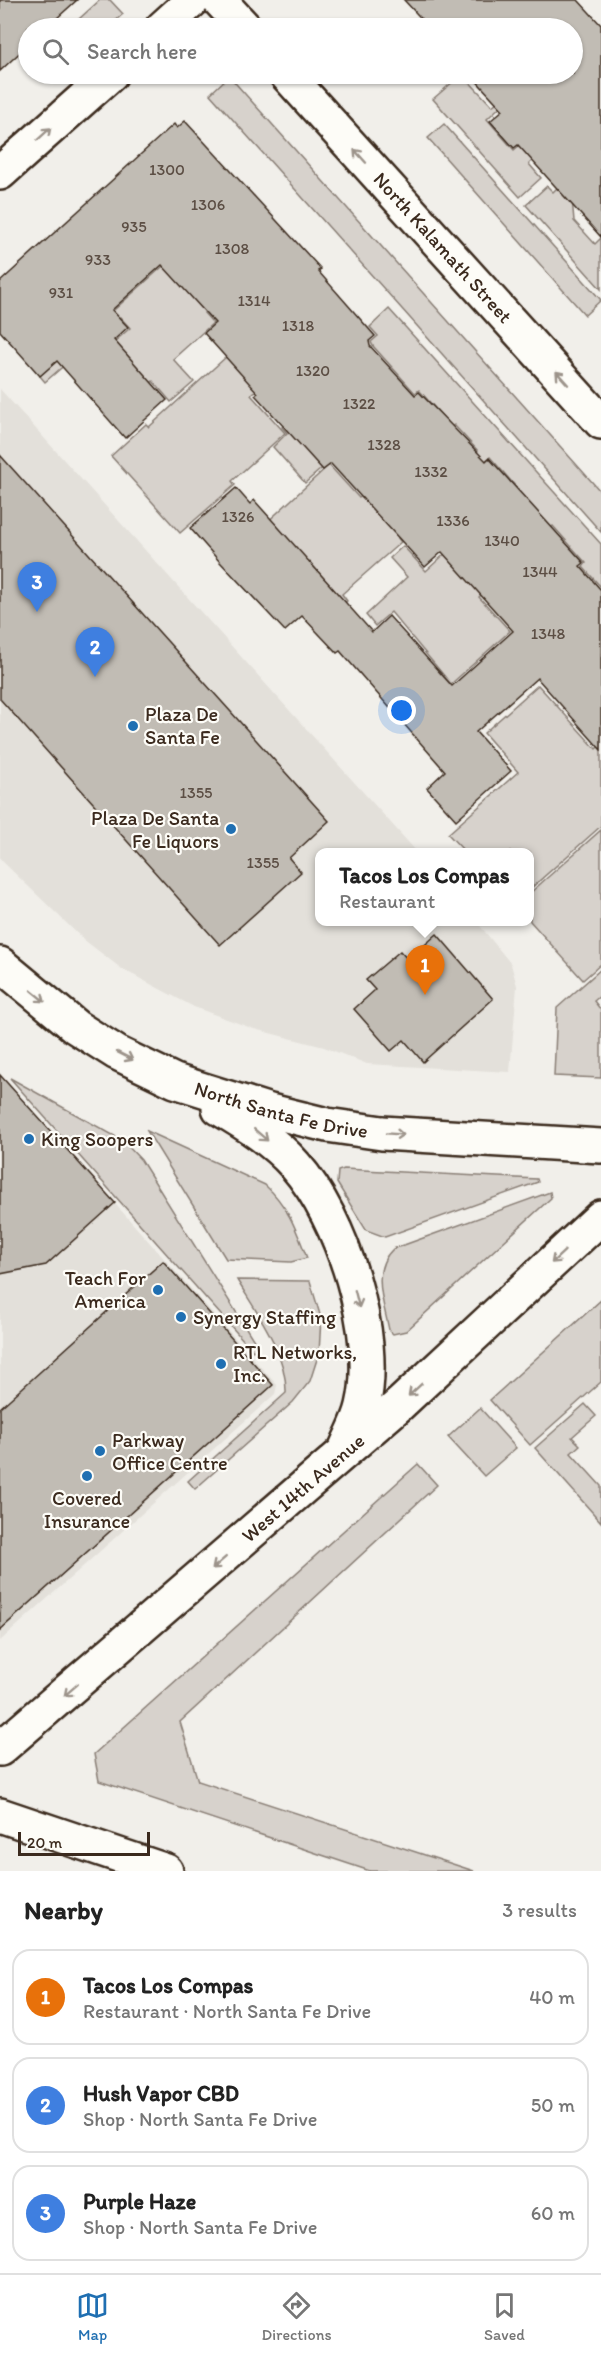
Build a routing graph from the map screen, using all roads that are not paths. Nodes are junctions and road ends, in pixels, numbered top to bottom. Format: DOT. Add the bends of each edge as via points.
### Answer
graph roads {
  1 [pos="193,0"];
  2 [pos="219,0"];
  3 [pos="173,18"];
  4 [pos="236,18"];
  5 [pos="100,84"];
  6 [pos="295,84"];
  7 [pos="0,173"];
  8 [pos="601,422"];
  9 [pos="0,964"];
  10 [pos="175,1082"];
  11 [pos="601,1146"];
  12 [pos="601,1217"];
  13 [pos="342,1455"];
  14 [pos="0,1749"];
  15 [pos="0,1815"];
  16 [pos="166,1871"];
  1 -- 3 [label="main road"];
  2 -- 4 [label="main road"];
  7 -- 5 [label="main road, one-way"];
  8 -- 6 [label="main road, North Kalamath Street, one-way"];
  9 -- 10 [label="main road, North Santa Fe Drive, one-way" via="76,1027"];
  10 -- 11 [label="main road, North Santa Fe Drive, one-way" via="327,1125 382,1133"];
  10 -- 13 [label="main road, one-way" via="253,1128 295,1165 321,1201 344,1253 362,1322 365,1352 363,1406"];
  12 -- 13 [label="main road, West 14th Avenue, one-way"];
  13 -- 14 [label="main road, West 14th Avenue, one-way"];
  15 -- 16 [label="main road"];
}
